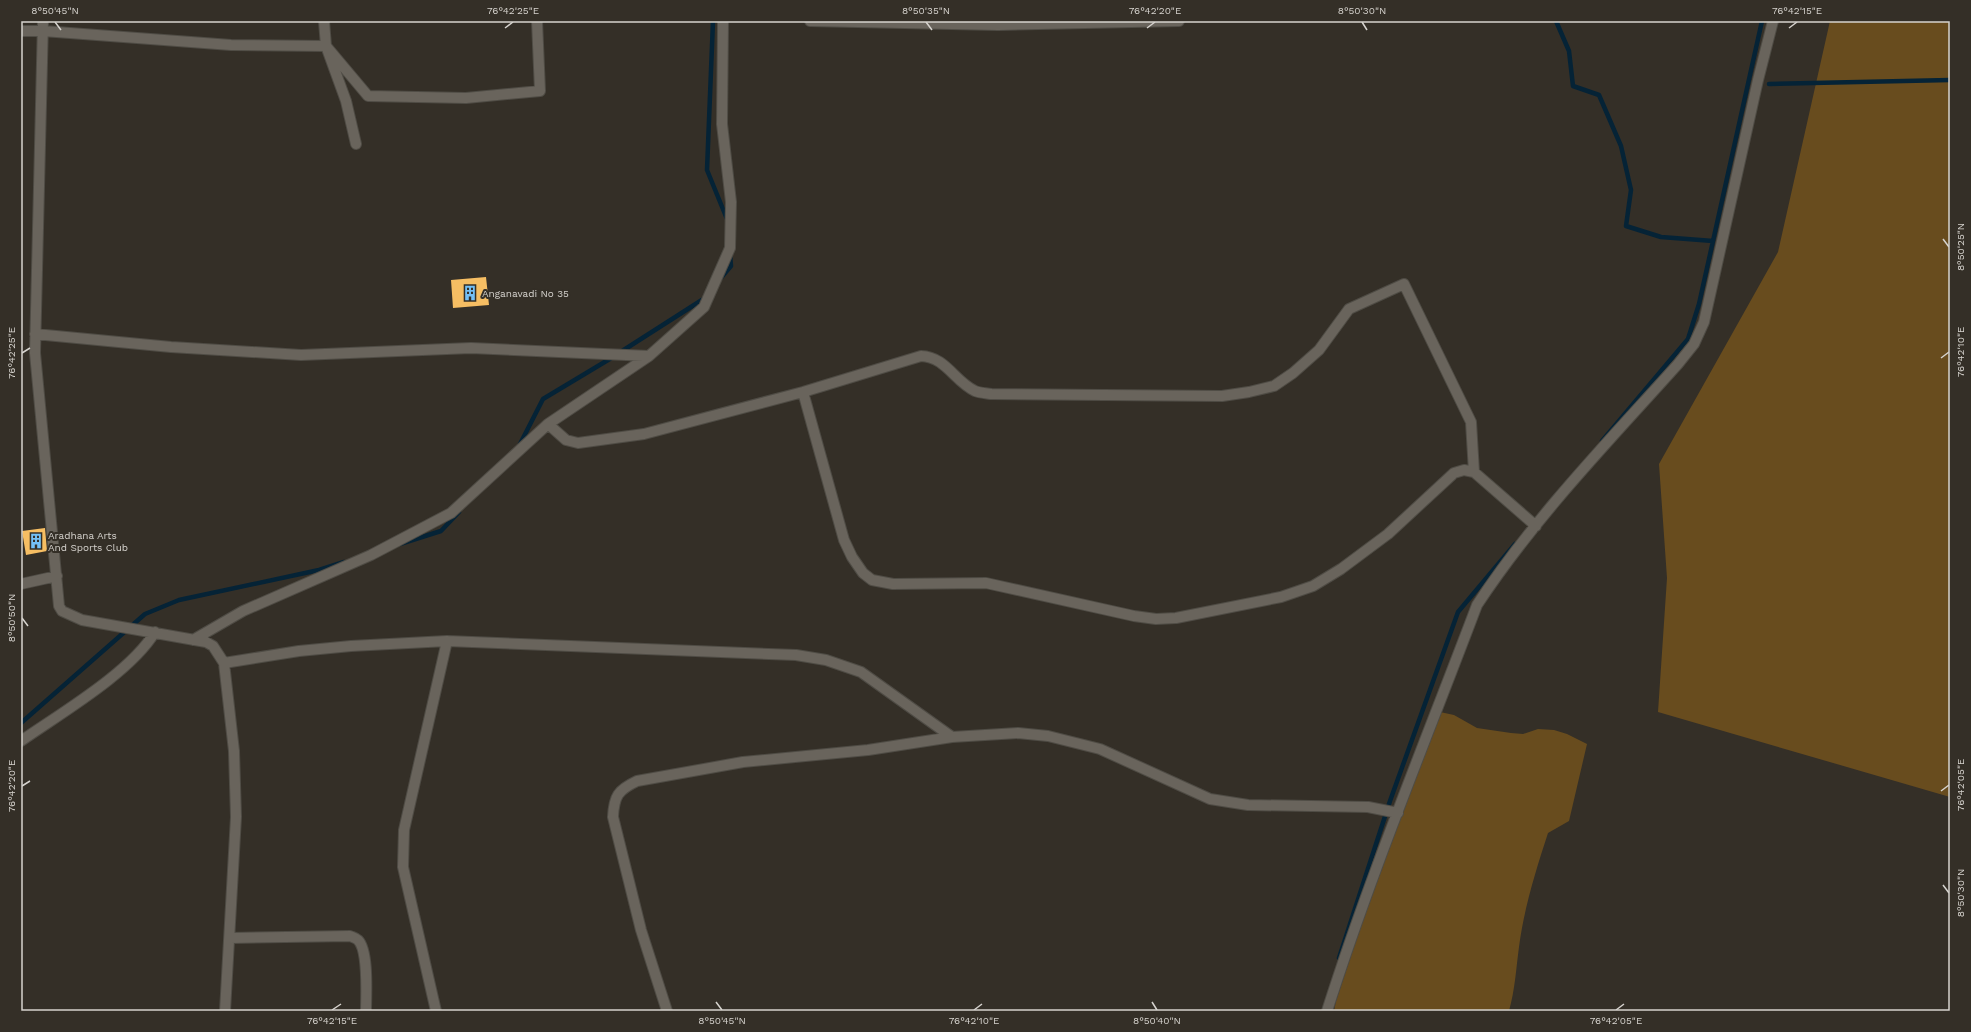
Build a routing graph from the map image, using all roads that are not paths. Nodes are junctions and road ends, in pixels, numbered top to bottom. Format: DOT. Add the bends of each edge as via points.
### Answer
graph roads {
  1 [pos="324,21"];
  2 [pos="538,21"];
  3 [pos="723,21"];
  4 [pos="810,21"];
  5 [pos="1179,21"];
  6 [pos="1773,21"];
  7 [pos="43,26"];
  8 [pos="21,31"];
  9 [pos="326,46"];
  10 [pos="356,144"];
  11 [pos="35,334"];
  12 [pos="649,356"];
  13 [pos="803,392"];
  14 [pos="548,424"];
  15 [pos="1474,472"];
  16 [pos="1536,526"];
  17 [pos="57,576"];
  18 [pos="21,584"];
  19 [pos="150,631"];
  20 [pos="193,640"];
  21 [pos="447,641"];
  22 [pos="224,662"];
  23 [pos="952,738"];
  24 [pos="21,741"];
  25 [pos="1395,812"];
  26 [pos="230,938"];
  27 [pos="225,1011"];
  28 [pos="366,1011"];
  29 [pos="436,1011"];
  30 [pos="667,1011"];
  31 [pos="1327,1011"];
  1 -- 9 [label="street"];
  2 -- 9 [label="street" via="540,91 466,98 368,96"];
  3 -- 12 [label="street" via="722,124 731,202 730,248 704,307"];
  4 -- 5 [label="street" via="998,24"];
  6 -- 16 [label="street" via="1711,297 1694,344 1560,495"];
  7 -- 8 [label="street"];
  7 -- 9 [label="street" via="231,45"];
  7 -- 11 [label="street"];
  9 -- 10 [label="street" via="346,101"];
  11 -- 12 [label="street" via="171,347 301,355 471,348"];
  11 -- 17 [label="street"];
  12 -- 14 [label="street"];
  13 -- 14 [label="street" via="644,434 578,443 566,440"];
  13 -- 15 [label="street" via="844,540 863,573 872,580 893,584 986,583 1156,619 1176,618 1281,597 1313,586 1388,534 1454,473 1464,470"];
  13 -- 15 [label="street" via="921,356 931,356 975,391 990,394 1222,396 1249,392 1274,386 1293,373 1319,350 1349,309 1404,284 1471,422"];
  14 -- 20 [label="street" via="451,513 371,555 243,611"];
  15 -- 16 [label="street"];
  16 -- 25 [label="street" via="1477,604"];
  17 -- 18 [label="street"];
  17 -- 19 [label="street" via="60,608 82,620"];
  19 -- 20 [label="street"];
  19 -- 24 [label="street" via="147,644 109,680"];
  20 -- 22 [label="street" via="213,646"];
  21 -- 22 [label="street" via="321,649"];
  21 -- 23 [label="street" via="788,655 826,660 861,672"];
  21 -- 29 [label="street" via="404,830 403,867"];
  22 -- 26 [label="street" via="234,751 236,817"];
  23 -- 25 [label="street" via="1018,733 1048,736 1100,748 1210,799 1248,805 1368,807"];
  23 -- 30 [label="street" via="868,750 743,762 637,781 617,795 613,803 613,817 640,930"];
  25 -- 31 [label="street"];
  26 -- 27 [label="street"];
  26 -- 28 [label="street" via="350,936 358,939 365,957"];
}
